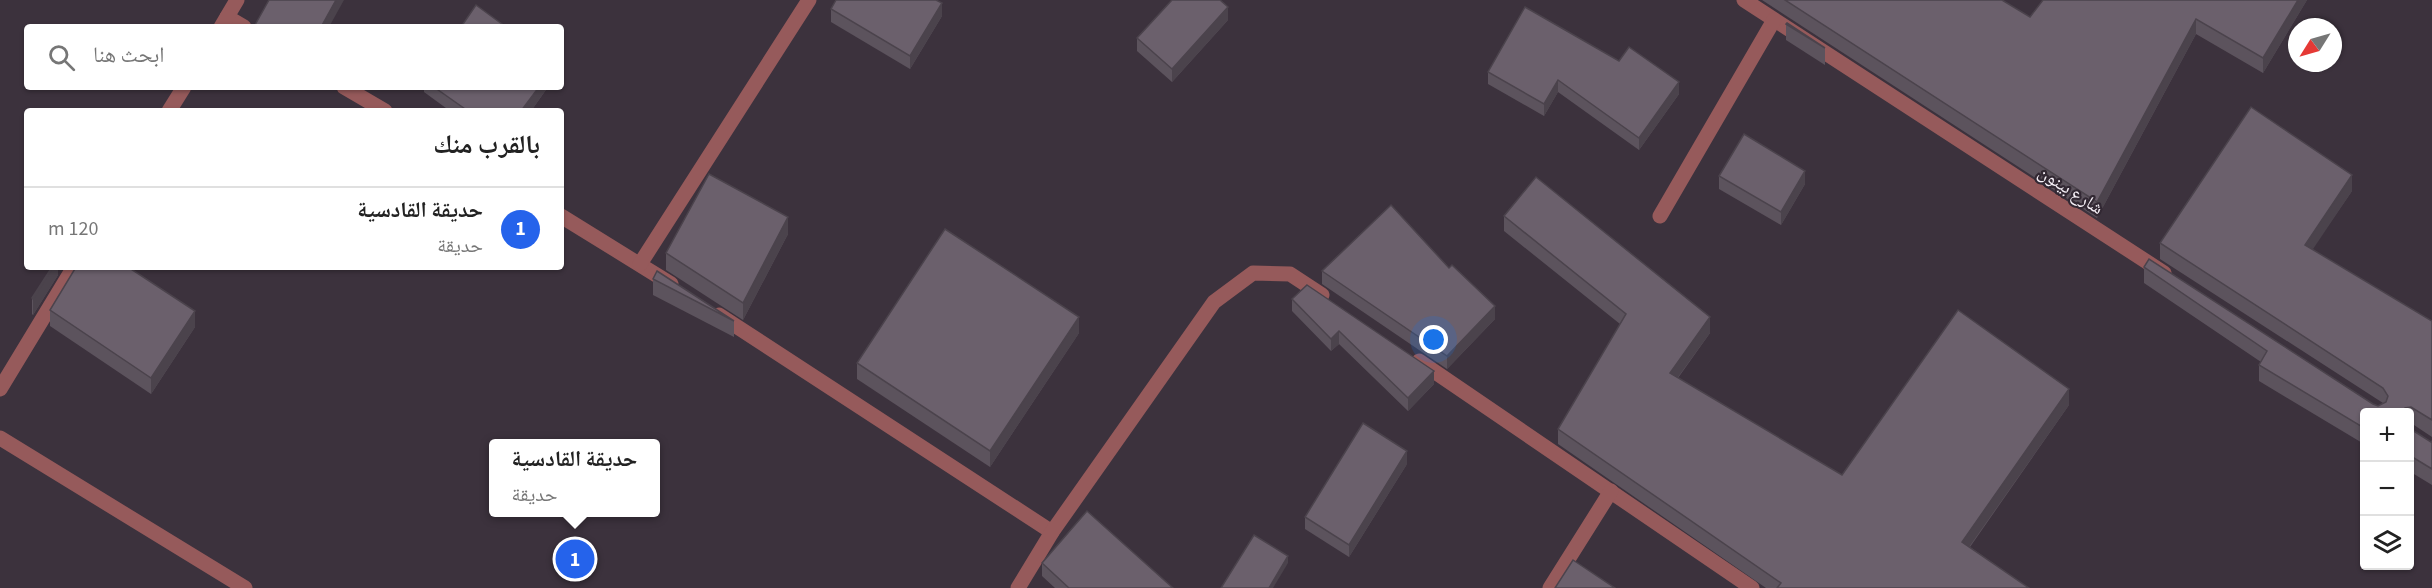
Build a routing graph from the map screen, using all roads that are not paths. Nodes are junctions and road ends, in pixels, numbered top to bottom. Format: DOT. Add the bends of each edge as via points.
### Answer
graph roads {
  1 [pos="237,0"];
  2 [pos="809,0"];
  3 [pos="1744,0"];
  4 [pos="1774,20"];
  5 [pos="224,22"];
  6 [pos="182,90"];
  7 [pos="349,90"];
  8 [pos="171,108"];
  9 [pos="380,108"];
  10 [pos="1660,216"];
  11 [pos="564,218"];
  12 [pos="640,264"];
  13 [pos="72,270"];
  14 [pos="2177,282"];
  15 [pos="680,290"];
  16 [pos="1339,307"];
  17 [pos="710,310"];
  18 [pos="1407,353"];
  19 [pos="0,389"];
  20 [pos="0,438"];
  21 [pos="1611,491"];
  22 [pos="1052,532"];
  23 [pos="245,588"];
  24 [pos="1018,588"];
  25 [pos="1550,588"];
  26 [pos="1752,588"];
  1 -- 5 [label="street"];
  2 -- 12 [label="street"];
  3 -- 4 [label="street, شارع بينون"];
  4 -- 10 [label="street"];
  4 -- 14 [label="street, شارع بينون"];
  6 -- 8 [label="street"];
  7 -- 9 [label="street"];
  11 -- 12 [label="street"];
  12 -- 15 [label="street"];
  13 -- 19 [label="street"];
  16 -- 22 [label="street" via="1290,274 1272,273 1253,273 1214,302"];
  17 -- 22 [label="street"];
  18 -- 21 [label="street"];
  20 -- 23 [label="street"];
  21 -- 25 [label="street"];
  21 -- 26 [label="street"];
  22 -- 24 [label="street"];
}
